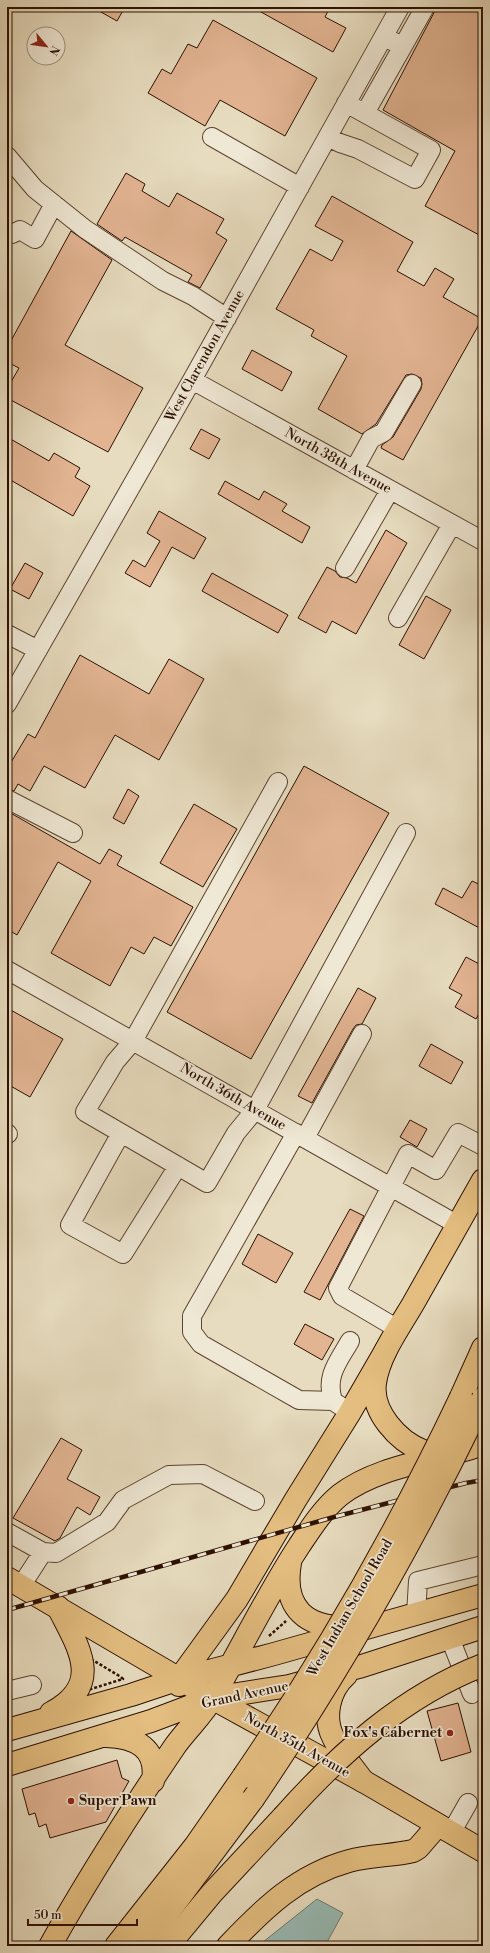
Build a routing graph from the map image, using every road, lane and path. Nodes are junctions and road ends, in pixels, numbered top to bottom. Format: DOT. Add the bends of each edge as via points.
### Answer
graph roads {
  1 [pos="400,7"];
  2 [pos="425,7"];
  3 [pos="384,36"];
  4 [pos="403,46"];
  5 [pos="346,103"];
  6 [pos="364,113"];
  7 [pos="328,137"];
  8 [pos="212,138"];
  9 [pos="7,156"];
  10 [pos="300,187"];
  11 [pos="54,204"];
  12 [pos="7,232"];
  13 [pos="227,318"];
  14 [pos="192,380"];
  15 [pos="412,384"];
  16 [pos="354,470"];
  17 [pos="390,490"];
  18 [pos="452,524"];
  19 [pos="483,541"];
  20 [pos="345,568"];
  21 [pos="398,618"];
  22 [pos="7,634"];
  23 [pos="38,650"];
  24 [pos="7,704"];
  25 [pos="278,782"];
  26 [pos="7,799"];
  27 [pos="73,833"];
  28 [pos="406,833"];
  29 [pos="7,970"];
  30 [pos="362,1034"];
  31 [pos="133,1041"];
  32 [pos="255,1110"];
  33 [pos="121,1133"];
  34 [pos="300,1136"];
  35 [pos="483,1146"];
  36 [pos="178,1166"];
  37 [pos="483,1180"];
  38 [pos="392,1187"];
  39 [pos="458,1225"];
  40 [pos="398,1329"];
  41 [pos="350,1341"];
  42 [pos="483,1348"];
  43 [pos="386,1350"];
  44 [pos="483,1398"];
  45 [pos="342,1406"];
  46 [pos="483,1444"];
  47 [pos="449,1455"];
  48 [pos="254,1501"];
  49 [pos="7,1532"];
  50 [pos="42,1552"];
  51 [pos="291,1559"];
  52 [pos="483,1565"];
  53 [pos="14,1582"];
  54 [pos="483,1596"];
  55 [pos="58,1607"];
  56 [pos="416,1615"];
  57 [pos="291,1616"];
  58 [pos="375,1626"];
  59 [pos="483,1627"];
  60 [pos="450,1638"];
  61 [pos="266,1639"];
  62 [pos="483,1665"];
  63 [pos="229,1666"];
  64 [pos="359,1668"];
  65 [pos="179,1678"];
  66 [pos="32,1685"];
  67 [pos="7,1691"];
  68 [pos="472,1694"];
  69 [pos="212,1698"];
  70 [pos="176,1712"];
  71 [pos="32,1722"];
  72 [pos="7,1730"];
  73 [pos="96,1736"];
  74 [pos="177,1745"];
  75 [pos="7,1765"];
  76 [pos="153,1781"];
  77 [pos="363,1781"];
  78 [pos="468,1803"];
  79 [pos="444,1829"];
  80 [pos="483,1851"];
  81 [pos="50,1946"];
  82 [pos="116,1946"];
  83 [pos="143,1946"];
  84 [pos="168,1946"];
  85 [pos="228,1946"];
  1 -- 3 [label="street, West Clarendon Avenue"];
  2 -- 4 [label="street"];
  3 -- 4 [label="street"];
  3 -- 5 [label="street, West Clarendon Avenue"];
  4 -- 6 [label="street"];
  5 -- 6 [label="street"];
  5 -- 7 [label="street, West Clarendon Avenue"];
  6 -- 7 [label="street" via="432,150 415,179 358,149 340,144"];
  7 -- 10 [label="street, West Clarendon Avenue"];
  8 -- 10 [label="street"];
  9 -- 11 [label="street" via="35,189"];
  10 -- 13 [label="street, West Clarendon Avenue"];
  11 -- 12 [label="street" via="35,239 20,230 12,234"];
  11 -- 13 [label="street" via="85,229 163,282 193,296"];
  13 -- 14 [label="street, West Clarendon Avenue"];
  14 -- 16 [label="street, North 38th Avenue"];
  14 -- 23 [label="street, West Clarendon Avenue"];
  15 -- 16 [label="street" via="384,432 371,439"];
  16 -- 17 [label="street, North 38th Avenue"];
  17 -- 18 [label="street, North 38th Avenue"];
  17 -- 20 [label="street"];
  18 -- 19 [label="street, North 38th Avenue"];
  18 -- 21 [label="street"];
  22 -- 23 [label="street"];
  23 -- 24 [label="street, West Clarendon Avenue"];
  25 -- 31 [label="street"];
  26 -- 27 [label="street"];
  28 -- 32 [label="street"];
  29 -- 31 [label="street, North 36th Avenue"];
  30 -- 34 [label="street"];
  31 -- 32 [label="street, North 36th Avenue"];
  31 -- 33 [label="street" via="115,1062 85,1112"];
  32 -- 34 [label="street, North 36th Avenue"];
  32 -- 36 [label="street" via="236,1134 207,1183"];
  33 -- 36 [label="street"];
  33 -- 36 [label="street" via="70,1225 123,1254"];
  34 -- 38 [label="street, North 36th Avenue"];
  34 -- 45 [label="street" via="192,1316 192,1332 201,1344 299,1400"];
  35 -- 38 [label="street" via="458,1132 436,1170 408,1154"];
  37 -- 39 [label="main road"];
  38 -- 39 [label="street, North 36th Avenue"];
  38 -- 40 [label="street" via="338,1288 342,1296"];
  39 -- 40 [label="main road"];
  40 -- 43 [label="main road"];
  41 -- 45 [label="street" via="332,1372 329,1389"];
  42 -- 82 [label="main road, West Indian School Road, bridge" via="389,1541 354,1604 282,1720 195,1846"];
  43 -- 45 [label="main road"];
  43 -- 47 [label="main road" via="375,1383 377,1401 386,1420 401,1438 423,1452"];
  44 -- 83 [label="main road, West Indian School Road, bridge" via="444,1478 374,1607 294,1738 253,1799"];
  45 -- 65 [label="main road" via="296,1499 237,1599"];
  46 -- 47 [label="main road"];
  47 -- 51 [label="main road" via="374,1476 355,1486 328,1507"];
  48 -- 50 [label="street" via="203,1474 169,1475 123,1500 107,1522 63,1549 56,1553"];
  49 -- 50 [label="street"];
  50 -- 53 [label="street"];
  51 -- 58 [label="main road" via="288,1575 291,1596 299,1611 309,1619 329,1627"];
  51 -- 63 [label="main road"];
  52 -- 56 [label="street" via="418,1581"];
  53 -- 55 [label="main road, North 35th Avenue"];
  54 -- 56 [label="main road"];
  55 -- 65 [label="main road, North 35th Avenue"];
  55 -- 71 [label="main road" via="80,1651 83,1669 81,1681 70,1701"];
  56 -- 58 [label="main road"];
  57 -- 61 [label="path"];
  58 -- 63 [label="main road"];
  59 -- 60 [label="main road, Grand Avenue"];
  60 -- 64 [label="main road, Grand Avenue"];
  60 -- 68 [label="street"];
  62 -- 84 [label="main road, bridge" via="440,1685 367,1733 322,1774 212,1893"];
  63 -- 65 [label="main road"];
  63 -- 69 [label="main road"];
  64 -- 69 [label="main road, Grand Avenue" via="289,1686"];
  64 -- 77 [label="main road" via="348,1673 334,1689 329,1712 333,1737"];
  65 -- 69 [label="main road, North 35th Avenue"];
  65 -- 70 [label="main road"];
  65 -- 71 [label="main road"];
  66 -- 67 [label="street"];
  69 -- 70 [label="main road, Grand Avenue"];
  69 -- 74 [label="main road"];
  69 -- 77 [label="main road, North 35th Avenue"];
  70 -- 73 [label="main road, Grand Avenue"];
  70 -- 74 [label="main road"];
  71 -- 72 [label="main road"];
  73 -- 75 [label="main road, Grand Avenue"];
  73 -- 76 [label="main road" via="126,1738 139,1744 152,1757 155,1769"];
  74 -- 76 [label="main road"];
  76 -- 81 [label="main road"];
  77 -- 79 [label="main road, North 35th Avenue"];
  78 -- 79 [label="street"];
  79 -- 80 [label="main road, North 35th Avenue"];
  79 -- 85 [label="main road" via="413,1851 350,1860 308,1876 273,1901"];
}
